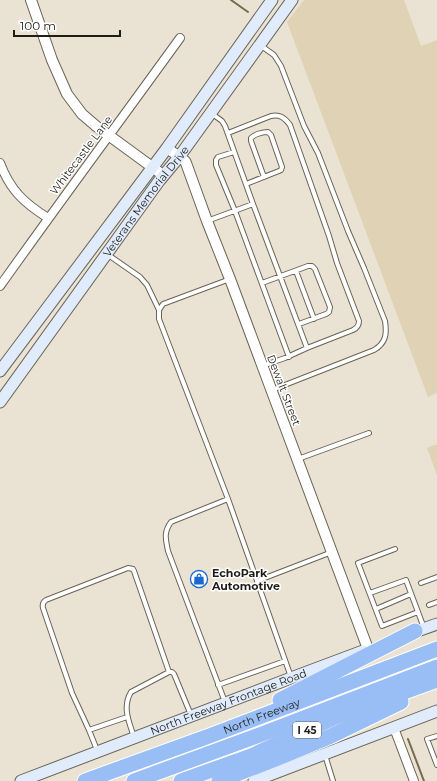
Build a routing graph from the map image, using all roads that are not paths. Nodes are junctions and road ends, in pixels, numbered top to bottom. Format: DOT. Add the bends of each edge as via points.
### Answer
graph roads {
  1 [pos="31,0"];
  2 [pos="272,0"];
  3 [pos="292,0"];
  4 [pos="247,35"];
  5 [pos="180,38"];
  6 [pos="260,45"];
  7 [pos="210,113"];
  8 [pos="228,133"];
  9 [pos="109,136"];
  10 [pos="167,148"];
  11 [pos="234,152"];
  12 [pos="179,157"];
  13 [pos="0,163"];
  14 [pos="153,166"];
  15 [pos="163,175"];
  16 [pos="264,177"];
  17 [pos="246,184"];
  18 [pos="253,204"];
  19 [pos="235,211"];
  20 [pos="48,218"];
  21 [pos="207,221"];
  22 [pos="107,254"];
  23 [pos="296,271"];
  24 [pos="280,276"];
  25 [pos="69,278"];
  26 [pos="230,279"];
  27 [pos="262,283"];
  28 [pos="0,286"];
  29 [pos="83,288"];
  30 [pos="159,310"];
  31 [pos="314,319"];
  32 [pos="299,324"];
  33 [pos="307,348"];
  34 [pos="289,357"];
  35 [pos="262,366"];
  36 [pos="0,371"];
  37 [pos="271,391"];
  38 [pos="0,402"];
  39 [pos="369,433"];
  40 [pos="297,459"];
  41 [pos="228,500"];
  42 [pos="395,549"];
  43 [pos="332,552"];
  44 [pos="437,577"];
  45 [pos="257,581"];
  46 [pos="421,583"];
  47 [pos="370,593"];
  48 [pos="411,594"];
  49 [pos="437,602"];
  50 [pos="429,606"];
  51 [pos="376,609"];
  52 [pos="418,612"];
  53 [pos="437,624"];
  54 [pos="420,630"];
  55 [pos="368,649"];
  56 [pos="437,649"];
  57 [pos="286,661"];
  58 [pos="169,672"];
  59 [pos="436,676"];
  60 [pos="291,678"];
  61 [pos="218,685"];
  62 [pos="225,703"];
  63 [pos="437,710"];
  64 [pos="191,716"];
  65 [pos="127,717"];
  66 [pos="394,728"];
  67 [pos="89,730"];
  68 [pos="212,735"];
  69 [pos="437,736"];
  70 [pos="134,738"];
  71 [pos="98,752"];
  72 [pos="324,754"];
  73 [pos="437,766"];
  74 [pos="21,781"];
  75 [pos="85,781"];
  76 [pos="134,781"];
  77 [pos="181,781"];
  78 [pos="219,781"];
  79 [pos="254,781"];
  80 [pos="333,781"];
  81 [pos="414,781"];
  1 -- 9 [label="street" via="67,94 82,114"];
  2 -- 4 [label="main road, Veterans Memorial Drive"];
  3 -- 6 [label="main road, Veterans Memorial Drive"];
  4 -- 6 [label="main road"];
  4 -- 10 [label="main road, Veterans Memorial Drive"];
  5 -- 9 [label="street, Whitecastle Lane"];
  6 -- 7 [label="main road, Veterans Memorial Drive"];
  6 -- 37 [label="lane" via="274,55 281,66 364,268 385,321 386,330 382,343 374,350"];
  7 -- 8 [label="lane" via="222,121"];
  7 -- 12 [label="main road, Veterans Memorial Drive"];
  8 -- 11 [label="lane"];
  8 -- 33 [label="lane" via="276,115 282,116 290,125 359,321 357,328"];
  9 -- 14 [label="street"];
  9 -- 20 [label="street, Whitecastle Lane"];
  10 -- 12 [label="street, Dewalt Street"];
  10 -- 14 [label="main road, Veterans Memorial Drive"];
  11 -- 17 [label="lane"];
  11 -- 19 [label="lane" via="218,157 216,165"];
  12 -- 15 [label="main road, Veterans Memorial Drive"];
  12 -- 21 [label="street, Dewalt Street" via="186,163"];
  13 -- 20 [label="street" via="12,187 23,200"];
  14 -- 15 [label="street"];
  14 -- 25 [label="main road, Veterans Memorial Drive"];
  15 -- 22 [label="main road, Veterans Memorial Drive"];
  16 -- 16 [label="lane" via="281,170 282,166 268,132 251,138"];
  16 -- 17 [label="lane"];
  17 -- 18 [label="lane"];
  18 -- 19 [label="lane"];
  18 -- 24 [label="lane"];
  19 -- 21 [label="lane"];
  19 -- 27 [label="lane"];
  20 -- 28 [label="street, Whitecastle Lane"];
  21 -- 26 [label="street, Dewalt Street"];
  22 -- 29 [label="main road, Veterans Memorial Drive"];
  22 -- 30 [label="lane" via="148,285"];
  23 -- 24 [label="lane"];
  23 -- 31 [label="lane"];
  23 -- 31 [label="lane" via="308,266 315,268 330,307 329,312"];
  24 -- 27 [label="lane"];
  24 -- 32 [label="lane"];
  25 -- 29 [label="main road"];
  25 -- 36 [label="main road, Veterans Memorial Drive"];
  26 -- 30 [label="lane" via="163,304"];
  26 -- 35 [label="street, Dewalt Street"];
  27 -- 34 [label="lane"];
  29 -- 38 [label="main road, Veterans Memorial Drive"];
  30 -- 41 [label="lane" via="159,319"];
  31 -- 32 [label="lane"];
  32 -- 33 [label="lane"];
  33 -- 34 [label="lane"];
  34 -- 35 [label="lane"];
  35 -- 37 [label="street, Dewalt Street"];
  37 -- 40 [label="street, Dewalt Street"];
  39 -- 40 [label="lane"];
  40 -- 43 [label="street, Dewalt Street"];
  41 -- 45 [label="lane"];
  41 -- 61 [label="lane" via="171,522 165,537 168,552"];
  42 -- 47 [label="lane" via="358,563"];
  43 -- 45 [label="lane"];
  43 -- 55 [label="street, Dewalt Street"];
  44 -- 46 [label="lane"];
  45 -- 57 [label="lane"];
  47 -- 48 [label="lane" via="406,580"];
  47 -- 51 [label="lane"];
  48 -- 51 [label="lane"];
  48 -- 52 [label="lane"];
  49 -- 50 [label="lane"];
  51 -- 52 [label="lane" via="382,626"];
  52 -- 54 [label="lane"];
  53 -- 54 [label="main road, North Freeway Frontage Road"];
  54 -- 55 [label="main road, North Freeway Frontage Road"];
  54 -- 68 [label="highway"];
  55 -- 60 [label="main road, North Freeway Frontage Road"];
  56 -- 68 [label="highway, North Freeway"];
  57 -- 60 [label="lane"];
  57 -- 61 [label="lane"];
  58 -- 64 [label="lane" via="174,674"];
  58 -- 65 [label="lane" via="131,692 128,696"];
  58 -- 67 [label="lane" via="133,569 128,568 46,600 42,605 72,693"];
  59 -- 76 [label="highway, North Freeway" via="262,734"];
  59 -- 77 [label="highway, I 45" via="338,716 251,756"];
  59 -- 78 [label="highway" via="402,702 331,736"];
  60 -- 62 [label="main road, North Freeway Frontage Road"];
  61 -- 62 [label="lane"];
  62 -- 64 [label="main road, North Freeway Frontage Road"];
  63 -- 66 [label="main road"];
  64 -- 70 [label="main road, North Freeway Frontage Road"];
  65 -- 67 [label="lane"];
  65 -- 70 [label="lane"];
  66 -- 72 [label="main road"];
  66 -- 81 [label="street"];
  67 -- 71 [label="lane"];
  68 -- 75 [label="highway, North Freeway"];
  69 -- 73 [label="lane" via="428,740"];
  70 -- 71 [label="main road, North Freeway Frontage Road"];
  71 -- 74 [label="main road, North Freeway Frontage Road"];
  72 -- 79 [label="main road" via="276,775"];
  72 -- 80 [label="lane"];
}
